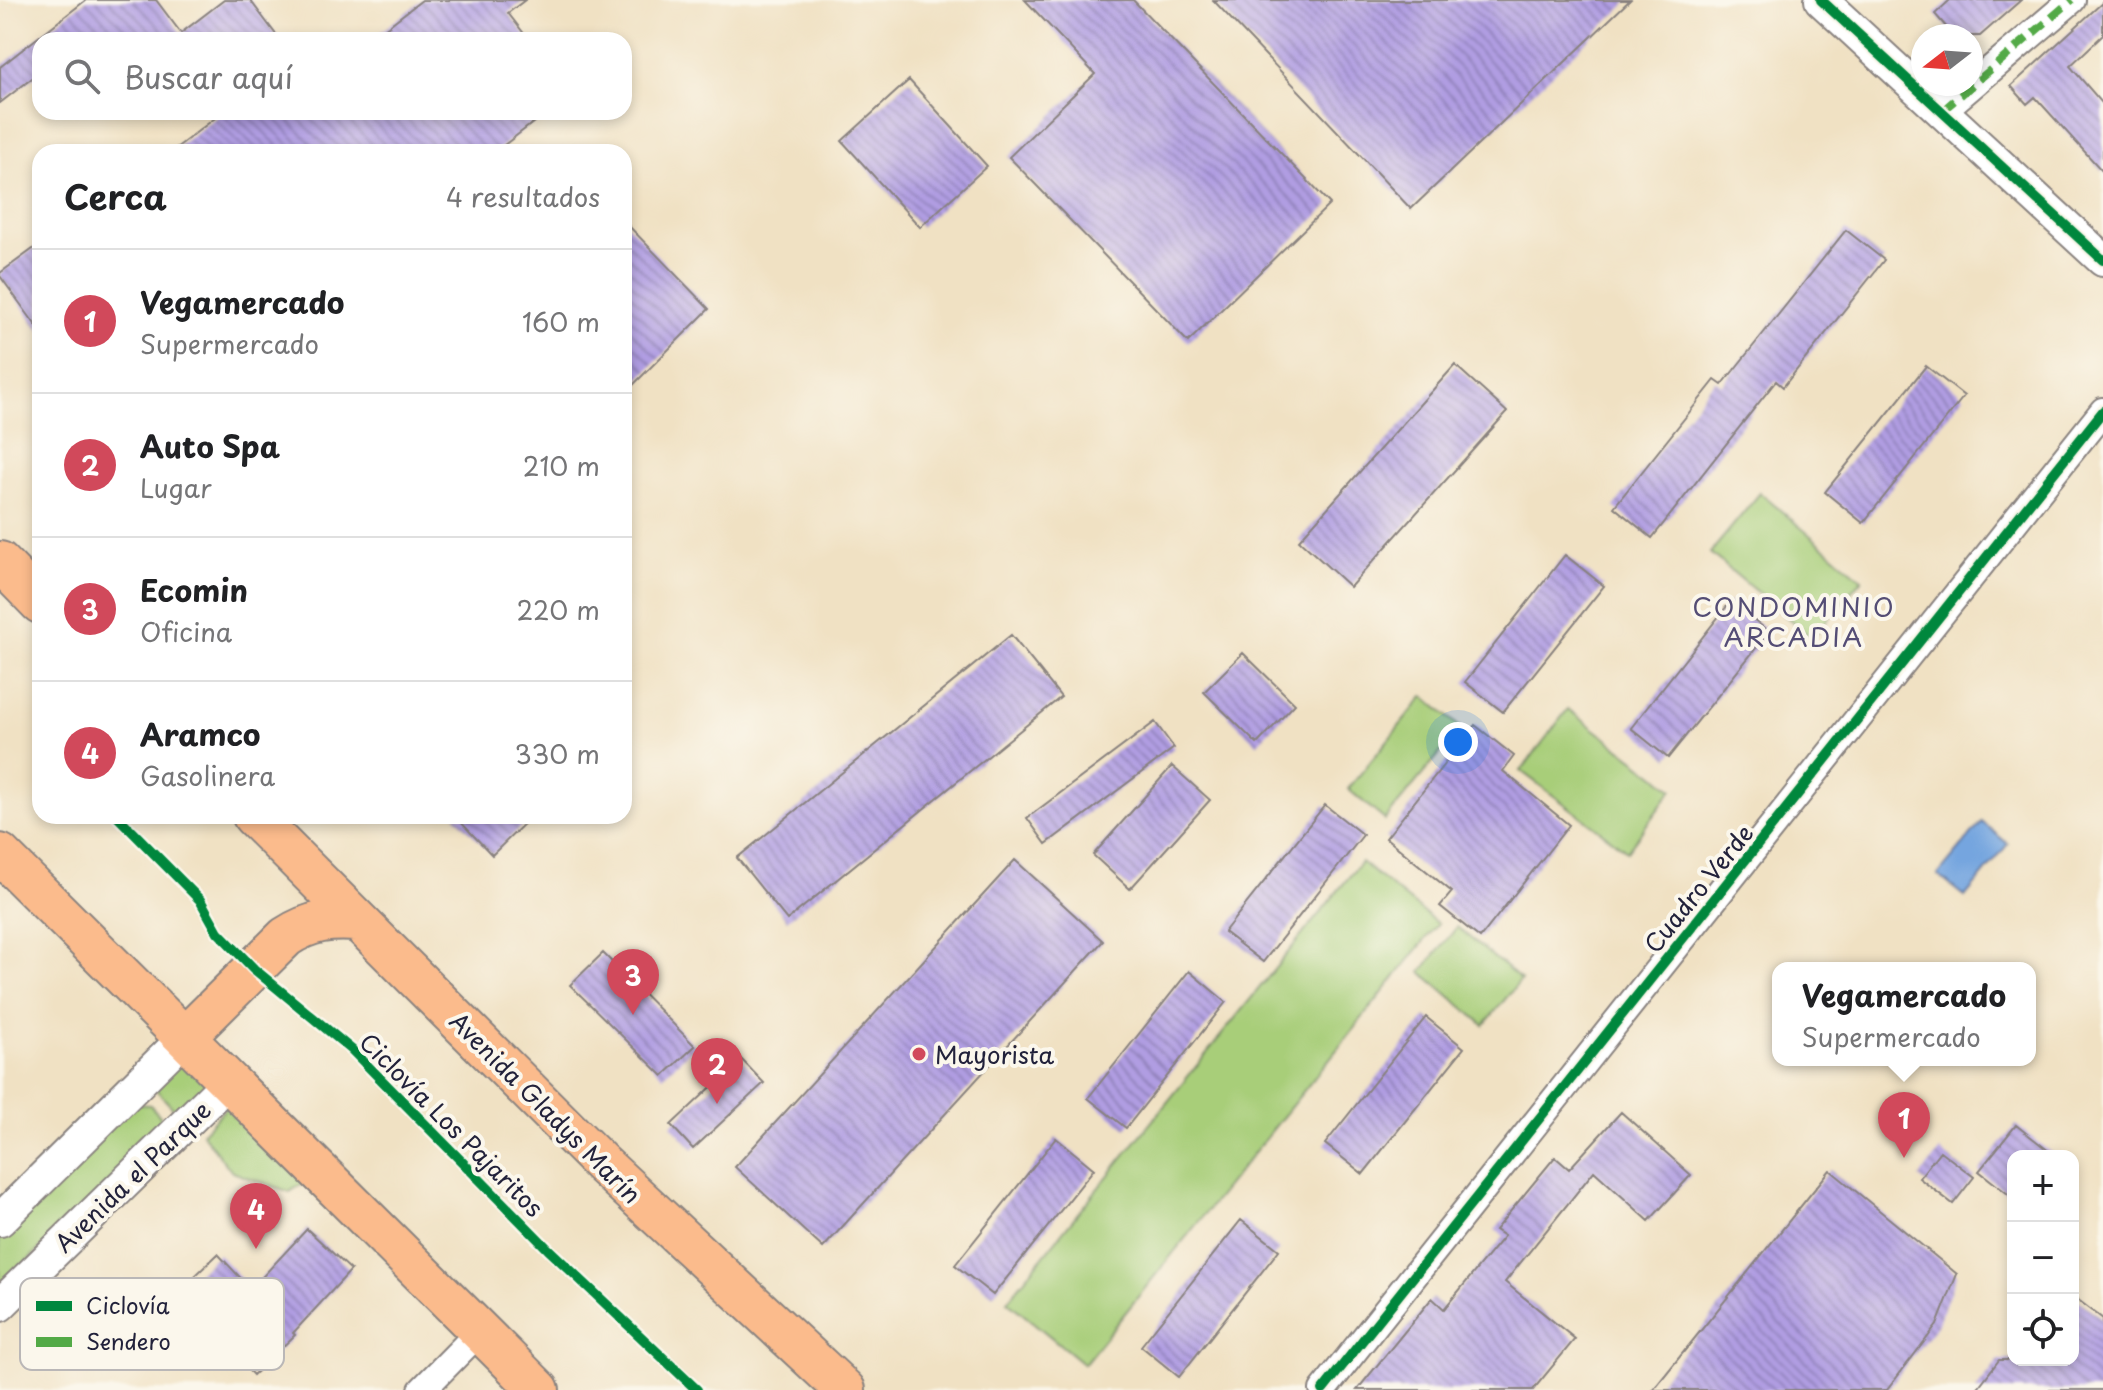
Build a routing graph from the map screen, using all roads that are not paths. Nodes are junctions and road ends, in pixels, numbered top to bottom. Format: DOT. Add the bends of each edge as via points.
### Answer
graph roads {
  1 [pos="1821,0"];
  2 [pos="2072,0"];
  3 [pos="1942,111"];
  4 [pos="2103,260"];
  5 [pos="2103,411"];
  6 [pos="0,562"];
  7 [pos="32,595"];
  8 [pos="261,824"];
  9 [pos="0,854"];
  10 [pos="358,921"];
  11 [pos="185,1037"];
  12 [pos="229,1081"];
  13 [pos="0,1220"];
  14 [pos="28,1278"];
  15 [pos="20,1285"];
  16 [pos="0,1305"];
  17 [pos="479,1332"];
  18 [pos="422,1390"];
  19 [pos="539,1390"];
  20 [pos="845,1390"];
  21 [pos="1323,1390"];
  1 -- 3 [label="street"];
  2 -- 3 [label="street"];
  3 -- 4 [label="street"];
  5 -- 21 [label="street, Cuadro Verde"];
  6 -- 7 [label="main road"];
  8 -- 10 [label="main road, Avenida Gladys Marín"];
  9 -- 11 [label="main road"];
  10 -- 11 [label="main road" via="326,920 286,937"];
  10 -- 20 [label="main road, Avenida Gladys Marín" via="601,1163"];
  11 -- 12 [label="main road"];
  11 -- 13 [label="street"];
  12 -- 14 [label="street, Avenida el Parque"];
  12 -- 17 [label="main road"];
  15 -- 16 [label="street, Avenida el Parque"];
  17 -- 18 [label="street"];
  17 -- 19 [label="main road"];
}
